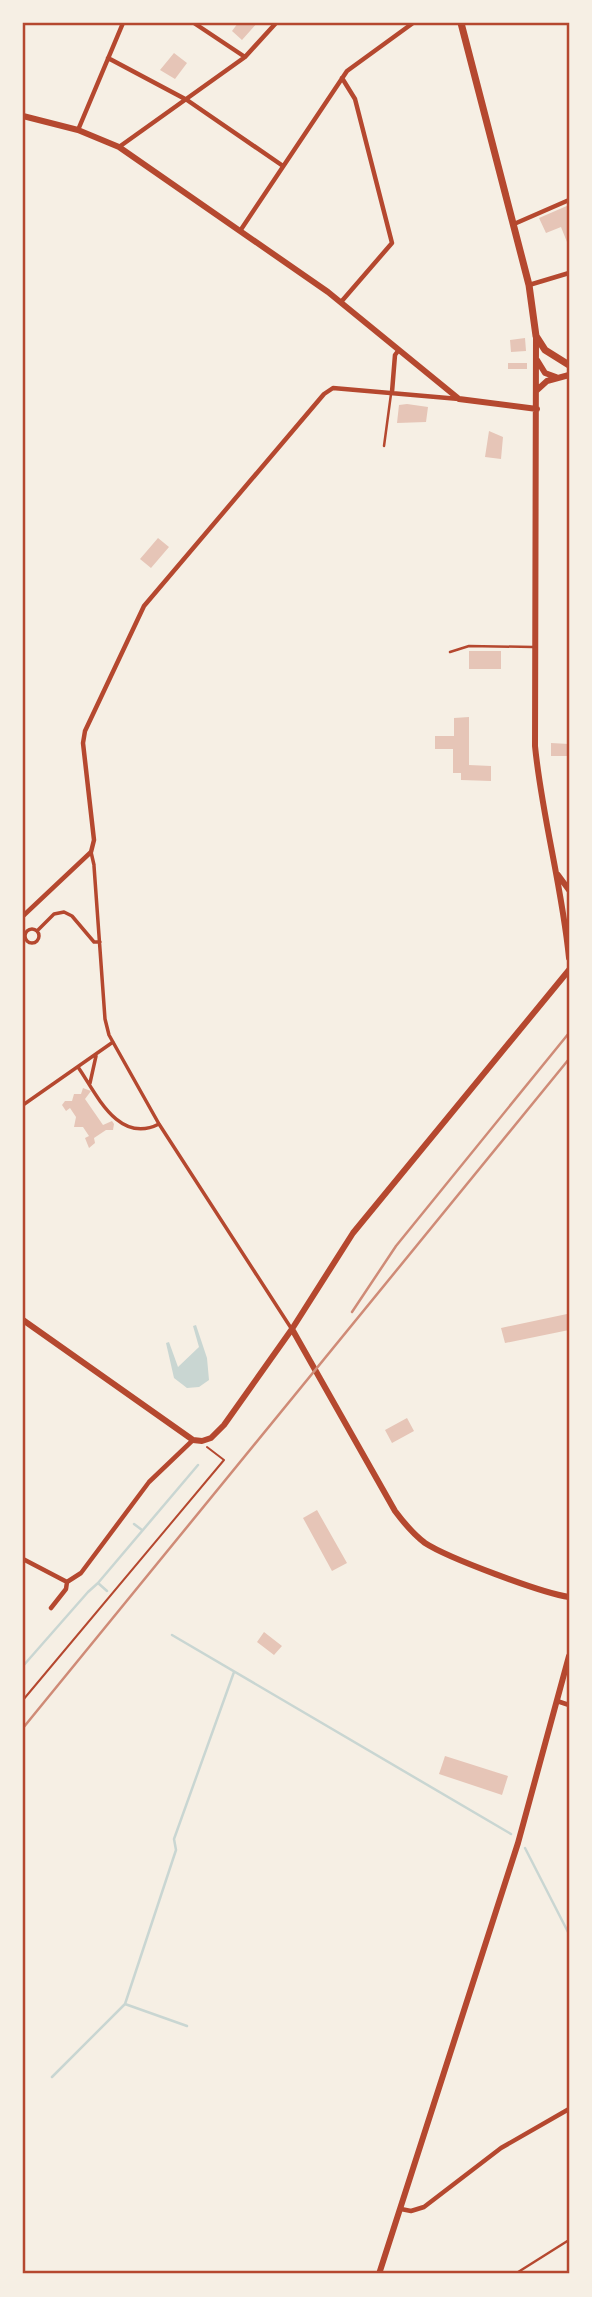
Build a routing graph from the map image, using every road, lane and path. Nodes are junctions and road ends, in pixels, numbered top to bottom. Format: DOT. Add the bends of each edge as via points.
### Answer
graph roads {
  1 [pos="122,23"];
  2 [pos="194,23"];
  3 [pos="276,23"];
  4 [pos="412,23"];
  5 [pos="461,23"];
  6 [pos="245,57"];
  7 [pos="108,58"];
  8 [pos="342,78"];
  9 [pos="187,100"];
  10 [pos="23,116"];
  11 [pos="78,130"];
  12 [pos="119,147"];
  13 [pos="283,166"];
  14 [pos="569,200"];
  15 [pos="513,224"];
  16 [pos="240,231"];
  17 [pos="569,273"];
  18 [pos="529,285"];
  19 [pos="341,302"];
  20 [pos="536,336"];
  21 [pos="398,351"];
  22 [pos="536,358"];
  23 [pos="569,365"];
  24 [pos="569,376"];
  25 [pos="556,377"];
  26 [pos="536,391"];
  27 [pos="391,392"];
  28 [pos="459,399"];
  29 [pos="537,409"];
  30 [pos="384,446"];
  31 [pos="536,647"];
  32 [pos="450,652"];
  33 [pos="91,852"];
  34 [pos="556,873"];
  35 [pos="569,890"];
  36 [pos="23,915"];
  37 [pos="37,931"];
  38 [pos="568,932"];
  39 [pos="100,942"];
  40 [pos="569,958"];
  41 [pos="569,970"];
  42 [pos="113,1042"];
  43 [pos="96,1054"];
  44 [pos="78,1067"];
  45 [pos="90,1084"];
  46 [pos="23,1105"];
  47 [pos="159,1124"];
  48 [pos="23,1320"];
  49 [pos="292,1329"];
  50 [pos="193,1440"];
  51 [pos="202,1441"];
  52 [pos="23,1559"];
  53 [pos="67,1582"];
  54 [pos="569,1597"];
  55 [pos="51,1608"];
  56 [pos="569,1656"];
  57 [pos="23,1700"];
  58 [pos="557,1701"];
  59 [pos="569,1705"];
  60 [pos="569,2109"];
  61 [pos="401,2208"];
  62 [pos="569,2239"];
  63 [pos="379,2274"];
  64 [pos="515,2274"];
  1 -- 7 [label="street"];
  2 -- 6 [label="street"];
  3 -- 6 [label="street"];
  4 -- 8 [label="street" via="351,66"];
  5 -- 15 [label="main road"];
  6 -- 9 [label="street"];
  7 -- 9 [label="street"];
  7 -- 11 [label="street"];
  8 -- 13 [label="street"];
  8 -- 19 [label="street" via="355,99 392,243"];
  9 -- 12 [label="street"];
  9 -- 13 [label="street"];
  10 -- 11 [label="street"];
  11 -- 12 [label="street"];
  12 -- 16 [label="street"];
  13 -- 16 [label="street"];
  14 -- 15 [label="street"];
  15 -- 18 [label="main road"];
  16 -- 19 [label="street"];
  17 -- 18 [label="street"];
  18 -- 20 [label="main road"];
  19 -- 21 [label="street"];
  20 -- 22 [label="street"];
  20 -- 23 [label="main road" via="545,350"];
  21 -- 27 [label="street"];
  21 -- 28 [label="street"];
  22 -- 25 [label="street" via="545,373"];
  22 -- 26 [label="street"];
  24 -- 25 [label="street"];
  25 -- 26 [label="street"];
  26 -- 29 [label="street"];
  27 -- 28 [label="street"];
  27 -- 30 [label="lane"];
  27 -- 33 [label="street" via="343,387 324,394 144,606 83,739 94,840"];
  28 -- 29 [label="street"];
  29 -- 31 [label="street"];
  31 -- 32 [label="lane" via="469,646"];
  31 -- 34 [label="street" via="537,763"];
  33 -- 36 [label="street"];
  33 -- 39 [label="street"];
  34 -- 35 [label="street"];
  34 -- 38 [label="street"];
  37 -- 37 [label="street" via="38,940 28,942 26,932"];
  37 -- 39 [label="street" via="54,914 66,912 94,942"];
  38 -- 40 [label="street"];
  39 -- 42 [label="street" via="105,1019"];
  41 -- 49 [label="street" via="353,1233"];
  42 -- 43 [label="street"];
  42 -- 47 [label="street"];
  43 -- 44 [label="street"];
  43 -- 45 [label="street"];
  44 -- 45 [label="street"];
  44 -- 46 [label="street"];
  45 -- 47 [label="street" via="122,1125 145,1129"];
  47 -- 49 [label="street"];
  48 -- 50 [label="street"];
  49 -- 51 [label="street" via="224,1425"];
  49 -- 54 [label="street" via="406,1526 437,1549"];
  50 -- 51 [label="street"];
  50 -- 53 [label="street" via="149,1482 81,1573"];
  51 -- 57 [label="path" via="224,1460"];
  52 -- 53 [label="street"];
  53 -- 55 [label="street"];
  56 -- 58 [label="street"];
  58 -- 59 [label="street"];
  58 -- 61 [label="street" via="518,1843"];
  60 -- 61 [label="street" via="501,2148 424,2207"];
  61 -- 63 [label="street"];
  62 -- 64 [label="lane"];
}
